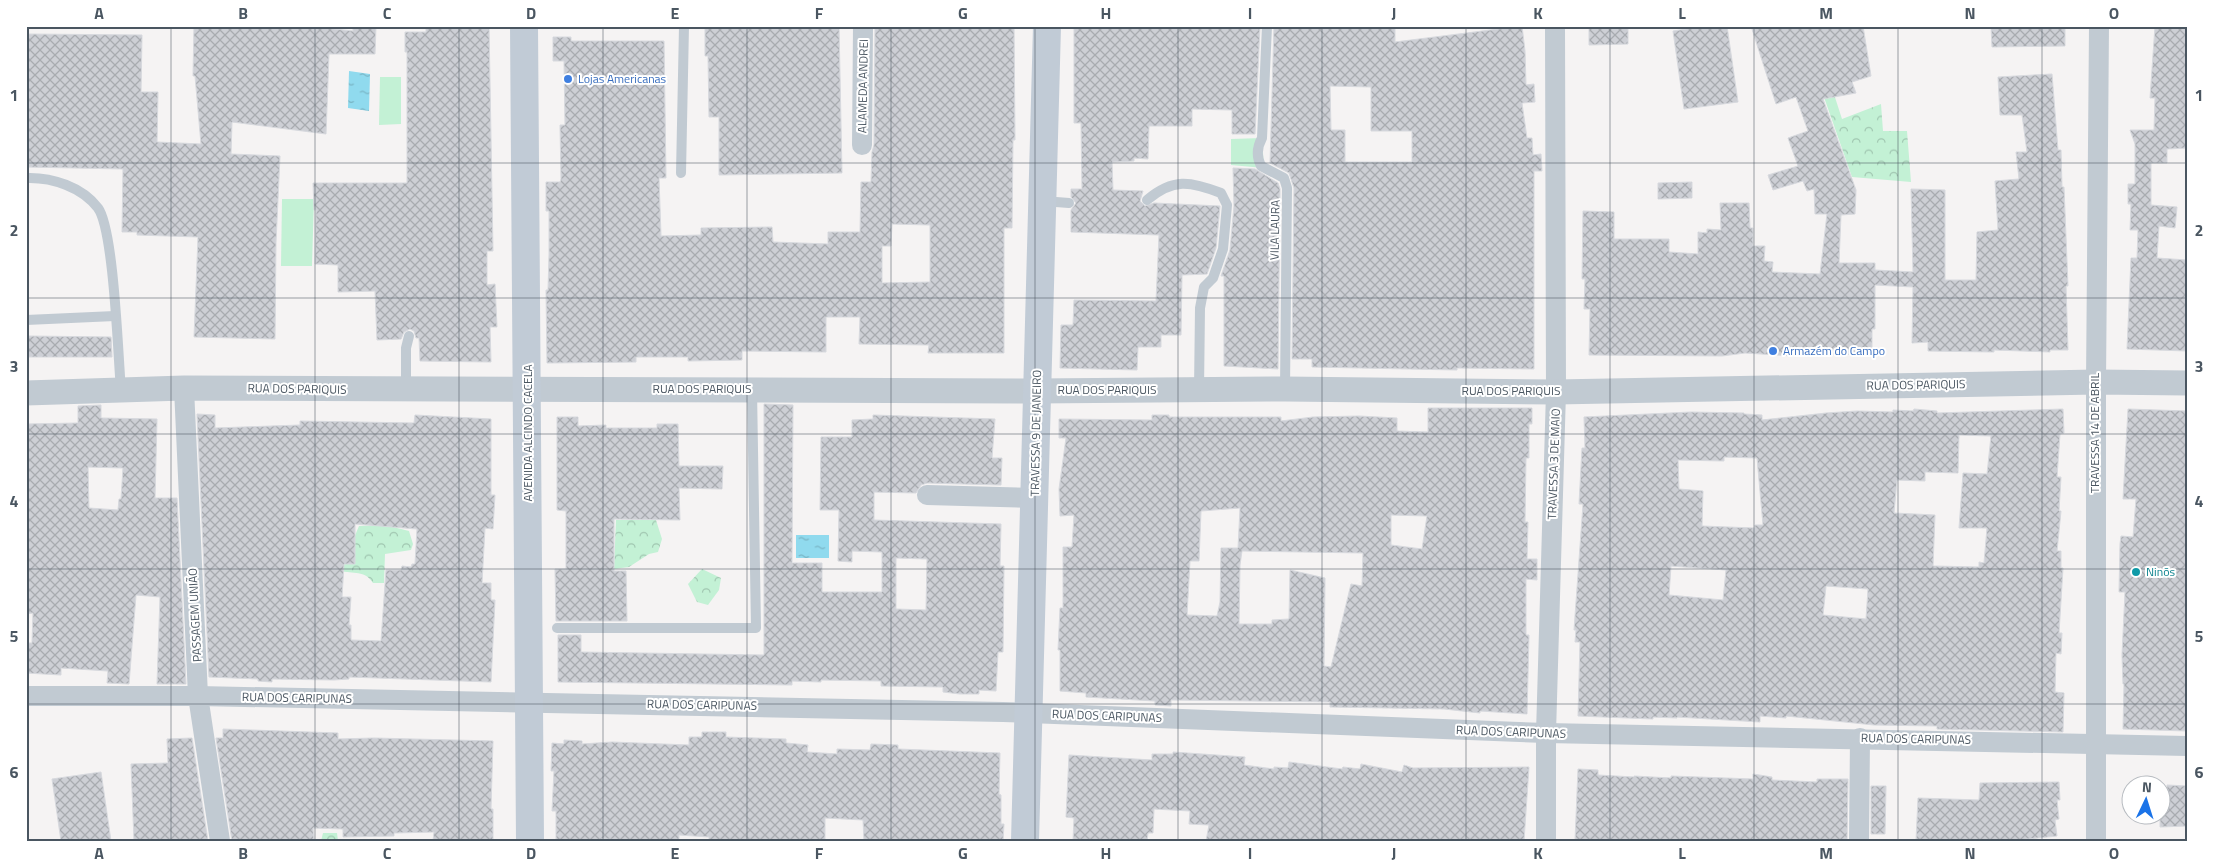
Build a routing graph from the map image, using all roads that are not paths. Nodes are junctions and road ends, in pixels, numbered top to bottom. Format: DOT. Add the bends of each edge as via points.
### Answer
graph roads {
  1 [pos="524,26"];
  2 [pos="684,26"];
  3 [pos="863,26"];
  4 [pos="1048,26"];
  5 [pos="1267,26"];
  6 [pos="1555,26"];
  7 [pos="2099,26"];
  8 [pos="862,145"];
  9 [pos="681,173"];
  10 [pos="26,178"];
  11 [pos="1147,200"];
  12 [pos="1042,201"];
  13 [pos="1069,203"];
  14 [pos="115,316"];
  15 [pos="26,320"];
  16 [pos="409,336"];
  17 [pos="2096,382"];
  18 [pos="2187,383"];
  19 [pos="184,388"];
  20 [pos="528,389"];
  21 [pos="1285,389"];
  22 [pos="406,390"];
  23 [pos="752,390"];
  24 [pos="1199,390"];
  25 [pos="121,391"];
  26 [pos="1036,391"];
  27 [pos="1556,392"];
  28 [pos="26,393"];
  29 [pos="927,495"];
  30 [pos="1035,498"];
  31 [pos="557,628"];
  32 [pos="26,696"];
  33 [pos="198,696"];
  34 [pos="529,701"];
  35 [pos="1028,713"];
  36 [pos="1546,733"];
  37 [pos="1860,738"];
  38 [pos="2095,743"];
  39 [pos="2187,746"];
  40 [pos="220,841"];
  41 [pos="530,841"];
  42 [pos="1025,841"];
  43 [pos="1546,841"];
  44 [pos="1859,841"];
  45 [pos="2096,841"];
  1 -- 20 [label="main road, AVENIDA ALCINDO CACELA"];
  2 -- 9 [label="lane"];
  3 -- 8 [label="street, ALAMEDA ANDREI"];
  4 -- 12 [label="main road, TRAVESSA 9 DE JANEIRO"];
  5 -- 21 [label="lane, VILA LAURA" via="1262,138 1258,156 1261,166 1284,178 1287,188"];
  6 -- 27 [label="street, TRAVESSA 3 DE MAIO"];
  7 -- 17 [label="street, TRAVESSA 14 DE ABRIL"];
  10 -- 14 [label="lane" via="77,188 99,208 109,242"];
  11 -- 24 [label="lane" via="1160,188 1178,183 1199,184 1221,193 1227,206 1223,249 1213,278 1204,287 1200,308"];
  12 -- 13 [label="lane"];
  12 -- 26 [label="main road, TRAVESSA 9 DE JANEIRO"];
  14 -- 15 [label="lane"];
  14 -- 25 [label="lane"];
  16 -- 22 [label="lane"];
  17 -- 18 [label="street, RUA DOS PARIQUIS"];
  17 -- 27 [label="street, RUA DOS PARIQUIS"];
  17 -- 38 [label="street, TRAVESSA 14 DE ABRIL"];
  19 -- 22 [label="street, RUA DOS PARIQUIS"];
  19 -- 25 [label="street, RUA DOS PARIQUIS"];
  19 -- 33 [label="street, PASSAGEM UNIÃO"];
  20 -- 22 [label="street, RUA DOS PARIQUIS"];
  20 -- 23 [label="street, RUA DOS PARIQUIS"];
  20 -- 34 [label="main road, AVENIDA ALCINDO CACELA"];
  21 -- 24 [label="street, RUA DOS PARIQUIS"];
  21 -- 27 [label="street, RUA DOS PARIQUIS"];
  23 -- 26 [label="street, RUA DOS PARIQUIS"];
  23 -- 31 [label="lane" via="756,628"];
  24 -- 26 [label="street, RUA DOS PARIQUIS"];
  25 -- 28 [label="street, RUA DOS PARIQUIS"];
  26 -- 30 [label="main road, TRAVESSA 9 DE JANEIRO"];
  27 -- 36 [label="street, TRAVESSA 3 DE MAIO"];
  29 -- 30 [label="street"];
  30 -- 35 [label="main road, TRAVESSA 9 DE JANEIRO"];
  32 -- 33 [label="street, RUA DOS CARIPUNAS"];
  33 -- 34 [label="street, RUA DOS CARIPUNAS"];
  33 -- 40 [label="street, PASSAGEM UNIÃO"];
  34 -- 35 [label="street, RUA DOS CARIPUNAS"];
  34 -- 41 [label="main road, AVENIDA ALCINDO CACELA"];
  35 -- 36 [label="street, RUA DOS CARIPUNAS"];
  35 -- 42 [label="main road, TRAVESSA 9 DE JANEIRO"];
  36 -- 37 [label="street, RUA DOS CARIPUNAS"];
  36 -- 43 [label="street, TRAVESSA 3 DE MAIO"];
  37 -- 38 [label="street, RUA DOS CARIPUNAS"];
  37 -- 44 [label="street"];
  38 -- 39 [label="street, RUA DOS CARIPUNAS"];
  38 -- 45 [label="street, TRAVESSA 14 DE ABRIL"];
}
